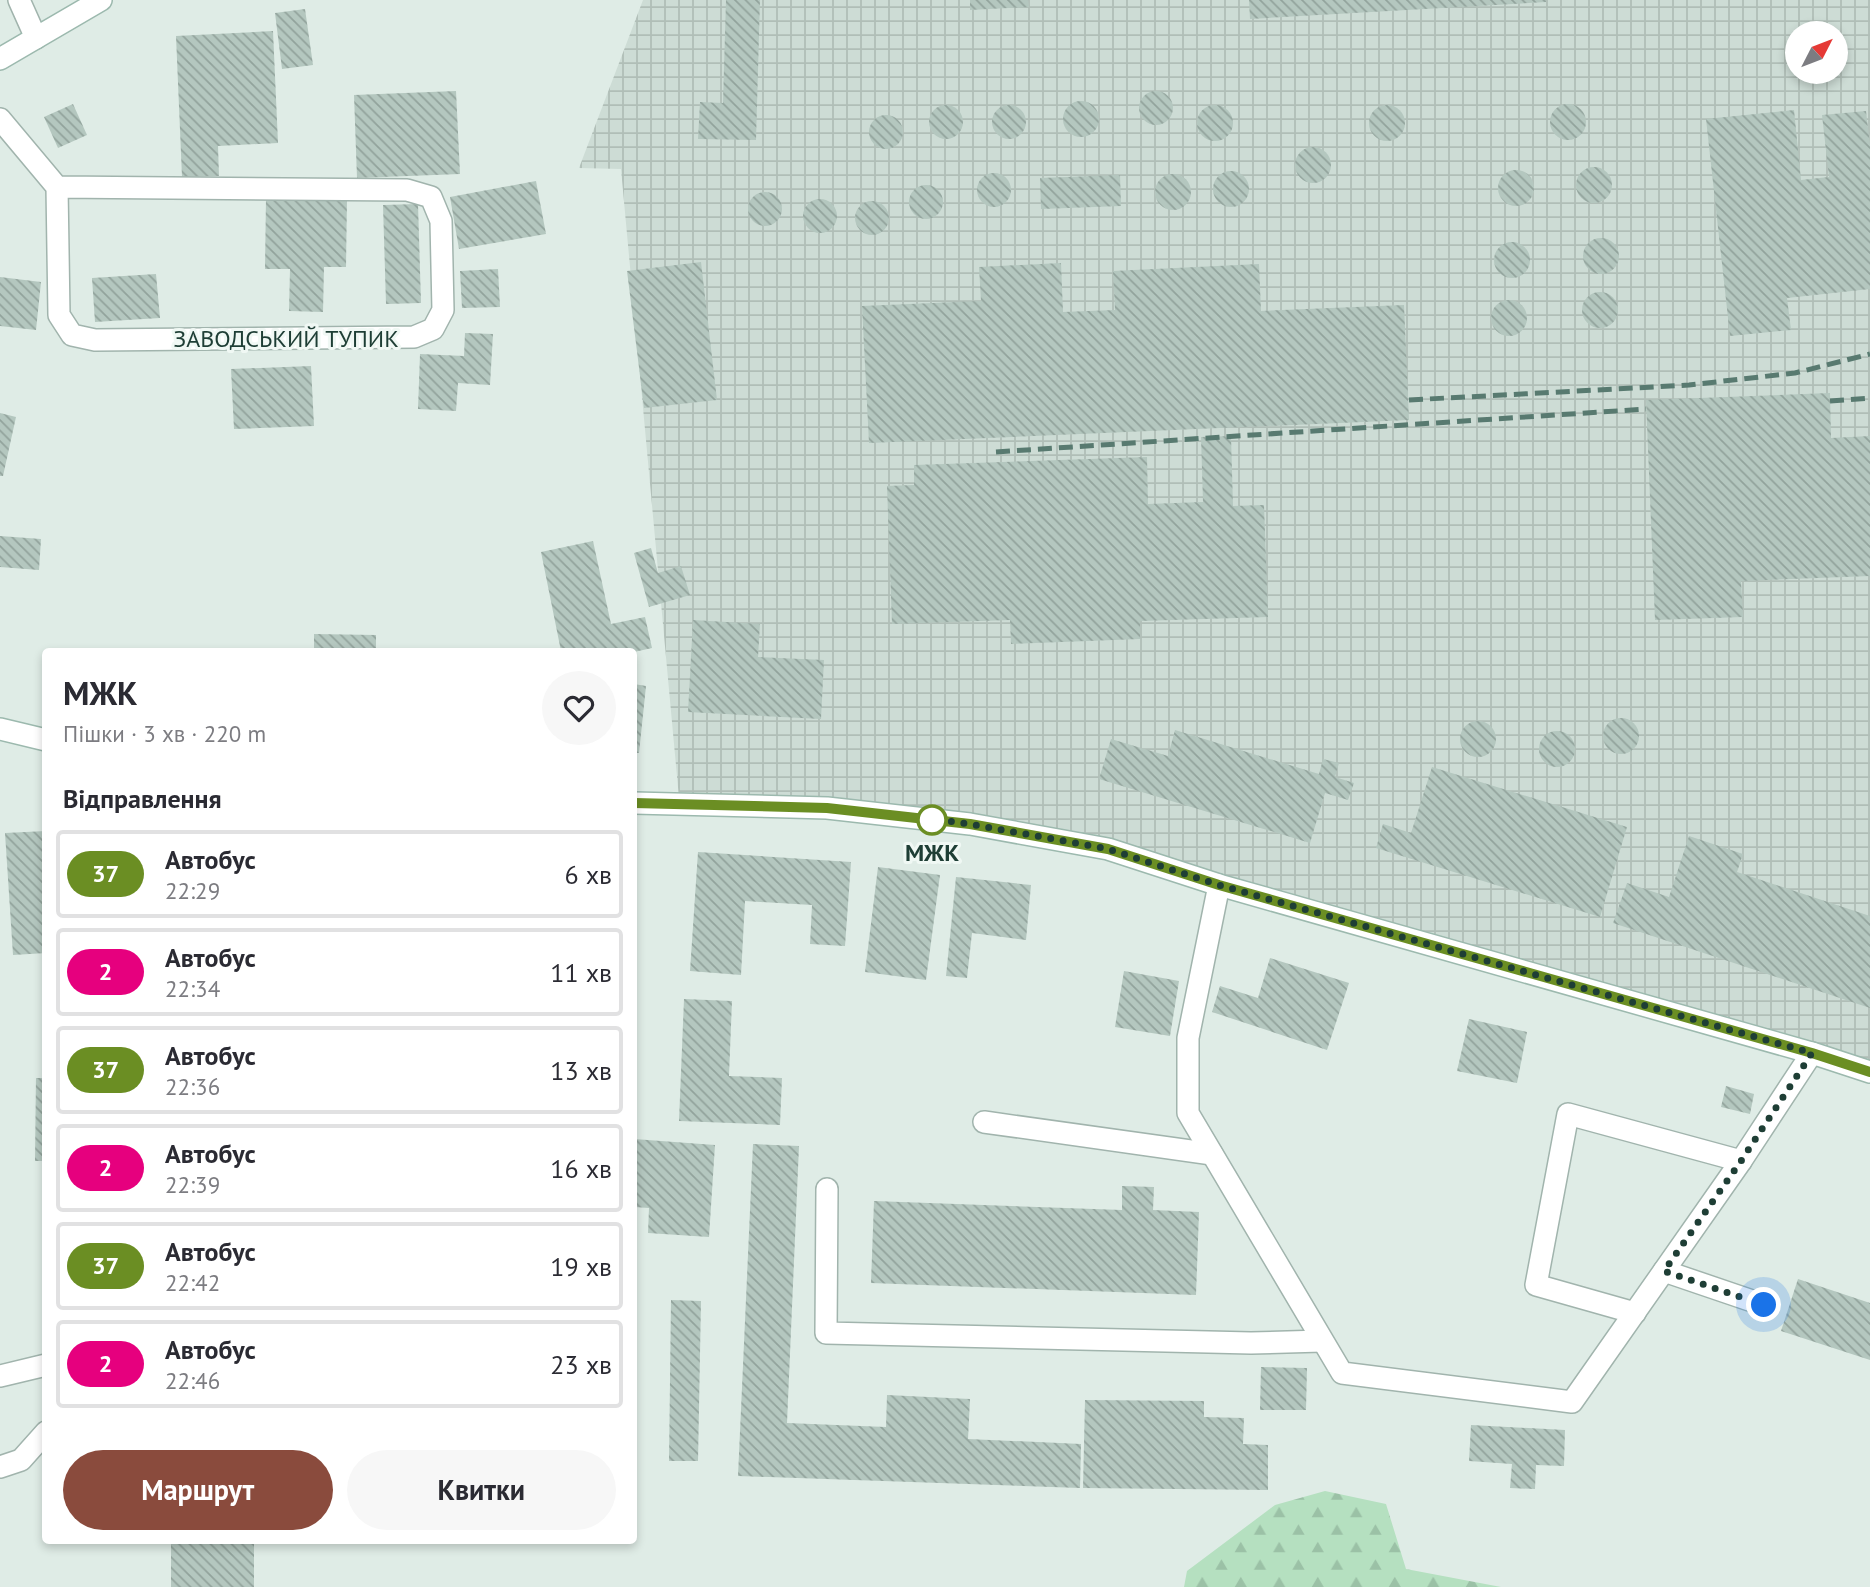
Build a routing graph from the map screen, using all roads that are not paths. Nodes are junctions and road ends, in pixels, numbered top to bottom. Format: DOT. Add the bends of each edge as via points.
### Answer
graph roads {
  1 [pos="19,0"];
  2 [pos="101,0"];
  3 [pos="36,38"];
  4 [pos="0,59"];
  5 [pos="0,119"];
  6 [pos="57,187"];
  7 [pos="0,729"];
  8 [pos="42,739"];
  9 [pos="637,803"];
  10 [pos="1219,885"];
  11 [pos="1812,1053"];
  12 [pos="1870,1072"];
  13 [pos="984,1122"];
  14 [pos="1212,1154"];
  15 [pos="1741,1161"];
  16 [pos="827,1189"];
  17 [pos="1664,1271"];
  18 [pos="1764,1305"];
  19 [pos="1635,1313"];
  20 [pos="1322,1341"];
  21 [pos="42,1365"];
  22 [pos="0,1376"];
  23 [pos="42,1436"];
  24 [pos="0,1467"];
  1 -- 3 [label="main road"];
  2 -- 3 [label="main road"];
  3 -- 4 [label="main road"];
  5 -- 6 [label="main road"];
  6 -- 6 [label="main road, ЗАВОДСЬКИЙ ТУПИК" via="407,190 431,197 441,221 443,310 433,329 414,337 95,340 72,335 59,315"];
  7 -- 8 [label="main road"];
  9 -- 10 [label="main road" via="827,808 970,824 1108,849"];
  10 -- 11 [label="main road"];
  10 -- 14 [label="main road" via="1188,1038 1188,1114"];
  11 -- 12 [label="main road"];
  11 -- 15 [label="main road"];
  13 -- 14 [label="main road"];
  14 -- 20 [label="main road"];
  15 -- 17 [label="main road"];
  15 -- 19 [label="main road" via="1568,1114 1536,1286"];
  16 -- 20 [label="main road" via="826,1333"];
  17 -- 18 [label="main road"];
  17 -- 19 [label="main road"];
  19 -- 20 [label="main road" via="1572,1402 1342,1373"];
  21 -- 22 [label="main road"];
  23 -- 24 [label="main road" via="21,1460"];
}
